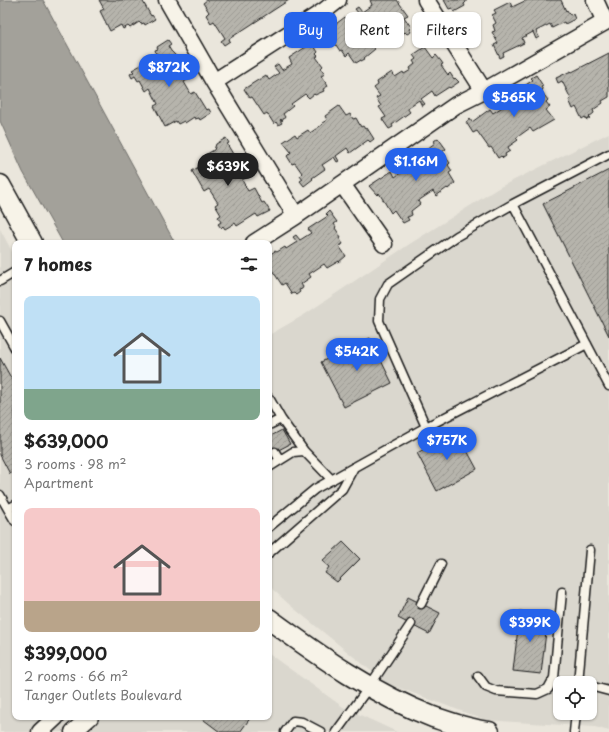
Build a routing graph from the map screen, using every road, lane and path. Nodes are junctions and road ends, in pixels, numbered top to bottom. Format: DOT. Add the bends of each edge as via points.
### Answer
graph roads {
  1 [pos="167,0"];
  2 [pos="338,0"];
  3 [pos="426,0"];
  4 [pos="595,0"];
  5 [pos="214,82"];
  6 [pos="484,91"];
  7 [pos="609,154"];
  8 [pos="342,184"];
  9 [pos="0,185"];
  10 [pos="513,204"];
  11 [pos="296,216"];
  12 [pos="30,240"];
  13 [pos="259,240"];
  14 [pos="384,244"];
  15 [pos="12,274"];
  16 [pos="0,281"];
  17 [pos="0,321"];
  18 [pos="12,343"];
  19 [pos="587,344"];
  20 [pos="609,386"];
  21 [pos="272,403"];
  22 [pos="281,419"];
  23 [pos="272,424"];
  24 [pos="426,427"];
  25 [pos="304,451"];
  26 [pos="275,452"];
  27 [pos="280,460"];
  28 [pos="272,465"];
  29 [pos="353,469"];
  30 [pos="332,480"];
  31 [pos="0,496"];
  32 [pos="11,507"];
  33 [pos="272,525"];
  34 [pos="272,550"];
  35 [pos="590,550"];
  36 [pos="441,564"];
  37 [pos="562,592"];
  38 [pos="421,604"];
  39 [pos="272,621"];
  40 [pos="411,624"];
  41 [pos="478,676"];
  42 [pos="579,676"];
  43 [pos="369,688"];
  44 [pos="597,688"];
  45 [pos="609,691"];
  46 [pos="53,720"];
  47 [pos="87,720"];
  48 [pos="575,720"];
  49 [pos="40,732"];
  50 [pos="73,732"];
  51 [pos="285,732"];
  52 [pos="321,732"];
  53 [pos="336,732"];
  54 [pos="489,732"];
  55 [pos="574,732"];
  1 -- 5 [label="street"];
  2 -- 5 [label="street" via="324,12"];
  3 -- 6 [label="street"];
  4 -- 6 [label="street" via="605,22"];
  5 -- 11 [label="street"];
  6 -- 8 [label="street" via="456,105"];
  7 -- 10 [label="lane"];
  8 -- 11 [label="street"];
  8 -- 14 [label="street"];
  9 -- 12 [label="street"];
  10 -- 19 [label="lane"];
  10 -- 24 [label="lane" via="457,236 388,284 380,299 379,321"];
  11 -- 13 [label="street"];
  15 -- 16 [label="lane"];
  17 -- 18 [label="lane"];
  19 -- 20 [label="lane"];
  19 -- 24 [label="lane"];
  21 -- 22 [label="lane"];
  22 -- 23 [label="lane"];
  22 -- 25 [label="lane"];
  24 -- 29 [label="lane"];
  25 -- 27 [label="lane" via="293,452"];
  25 -- 30 [label="lane"];
  26 -- 27 [label="lane"];
  27 -- 28 [label="lane"];
  29 -- 30 [label="lane"];
  29 -- 34 [label="lane" via="342,488"];
  30 -- 33 [label="lane" via="315,489"];
  31 -- 32 [label="lane"];
  35 -- 42 [label="lane"];
  36 -- 38 [label="lane"];
  37 -- 41 [label="lane" via="554,678 548,689 537,694 496,691 486,687"];
  39 -- 43 [label="street"];
  40 -- 43 [label="lane"];
  43 -- 53 [label="lane"];
  43 -- 54 [label="street" via="445,724"];
  44 -- 45 [label="lane"];
  46 -- 49 [label="street"];
  47 -- 50 [label="street"];
  48 -- 55 [label="lane"];
  51 -- 52 [label="lane" via="293,721 302,722"];
}
